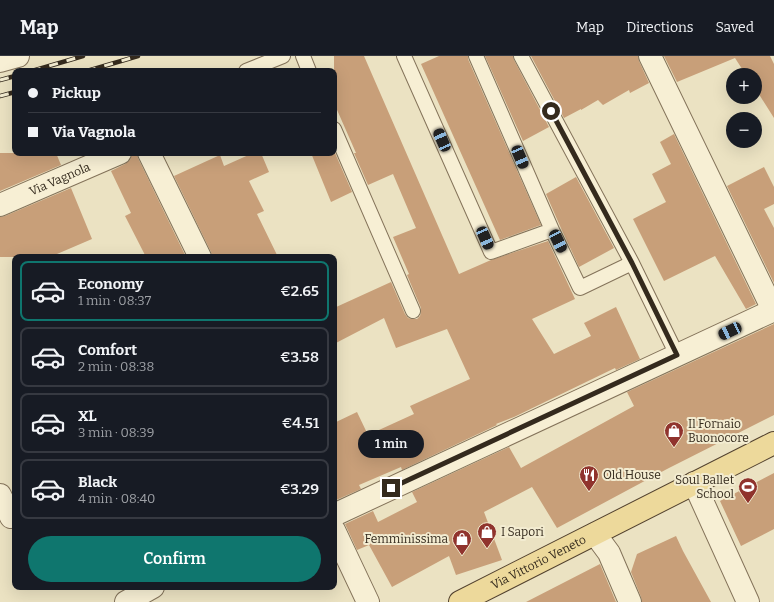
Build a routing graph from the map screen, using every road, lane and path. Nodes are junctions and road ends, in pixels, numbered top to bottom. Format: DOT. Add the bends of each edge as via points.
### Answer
graph roads {
  1 [pos="18,56"];
  2 [pos="283,56"];
  3 [pos="303,56"];
  4 [pos="404,56"];
  5 [pos="476,56"];
  6 [pos="521,56"];
  7 [pos="650,56"];
  8 [pos="0,61"];
  9 [pos="253,68"];
  10 [pos="308,68"];
  11 [pos="337,136"];
  12 [pos="113,156"];
  13 [pos="150,156"];
  14 [pos="0,205"];
  15 [pos="552,230"];
  16 [pos="199,254"];
  17 [pos="632,263"];
  18 [pos="774,310"];
  19 [pos="413,311"];
  20 [pos="677,355"];
  21 [pos="774,443"];
  22 [pos="694,484"];
  23 [pos="0,494"];
  24 [pos="337,514"];
  25 [pos="10,517"];
  26 [pos="595,534"];
  27 [pos="337,536"];
  28 [pos="148,590"];
  29 [pos="126,602"];
  30 [pos="368,602"];
  31 [pos="460,602"];
  32 [pos="630,602"];
  33 [pos="748,602"];
  1 -- 8 [label="street"];
  2 -- 9 [label="lane"];
  3 -- 10 [label="lane"];
  4 -- 15 [label="lane" via="491,252"];
  5 -- 15 [label="lane"];
  6 -- 17 [label="lane"];
  7 -- 18 [label="street"];
  11 -- 19 [label="lane"];
  12 -- 14 [label="street, Via Vagnola"];
  13 -- 16 [label="street"];
  15 -- 17 [label="lane" via="580,288"];
  17 -- 20 [label="lane"];
  18 -- 20 [label="street"];
  20 -- 24 [label="street"];
  21 -- 22 [label="main road, Via Vittorio Veneto"];
  22 -- 26 [label="main road, Via Vittorio Veneto"];
  22 -- 33 [label="street"];
  23 -- 25 [label="street"];
  26 -- 31 [label="main road, Via Vittorio Veneto"];
  26 -- 32 [label="street, Via Vittorio Veneto" via="609,553"];
  27 -- 30 [label="street"];
  28 -- 29 [label="street"];
}
